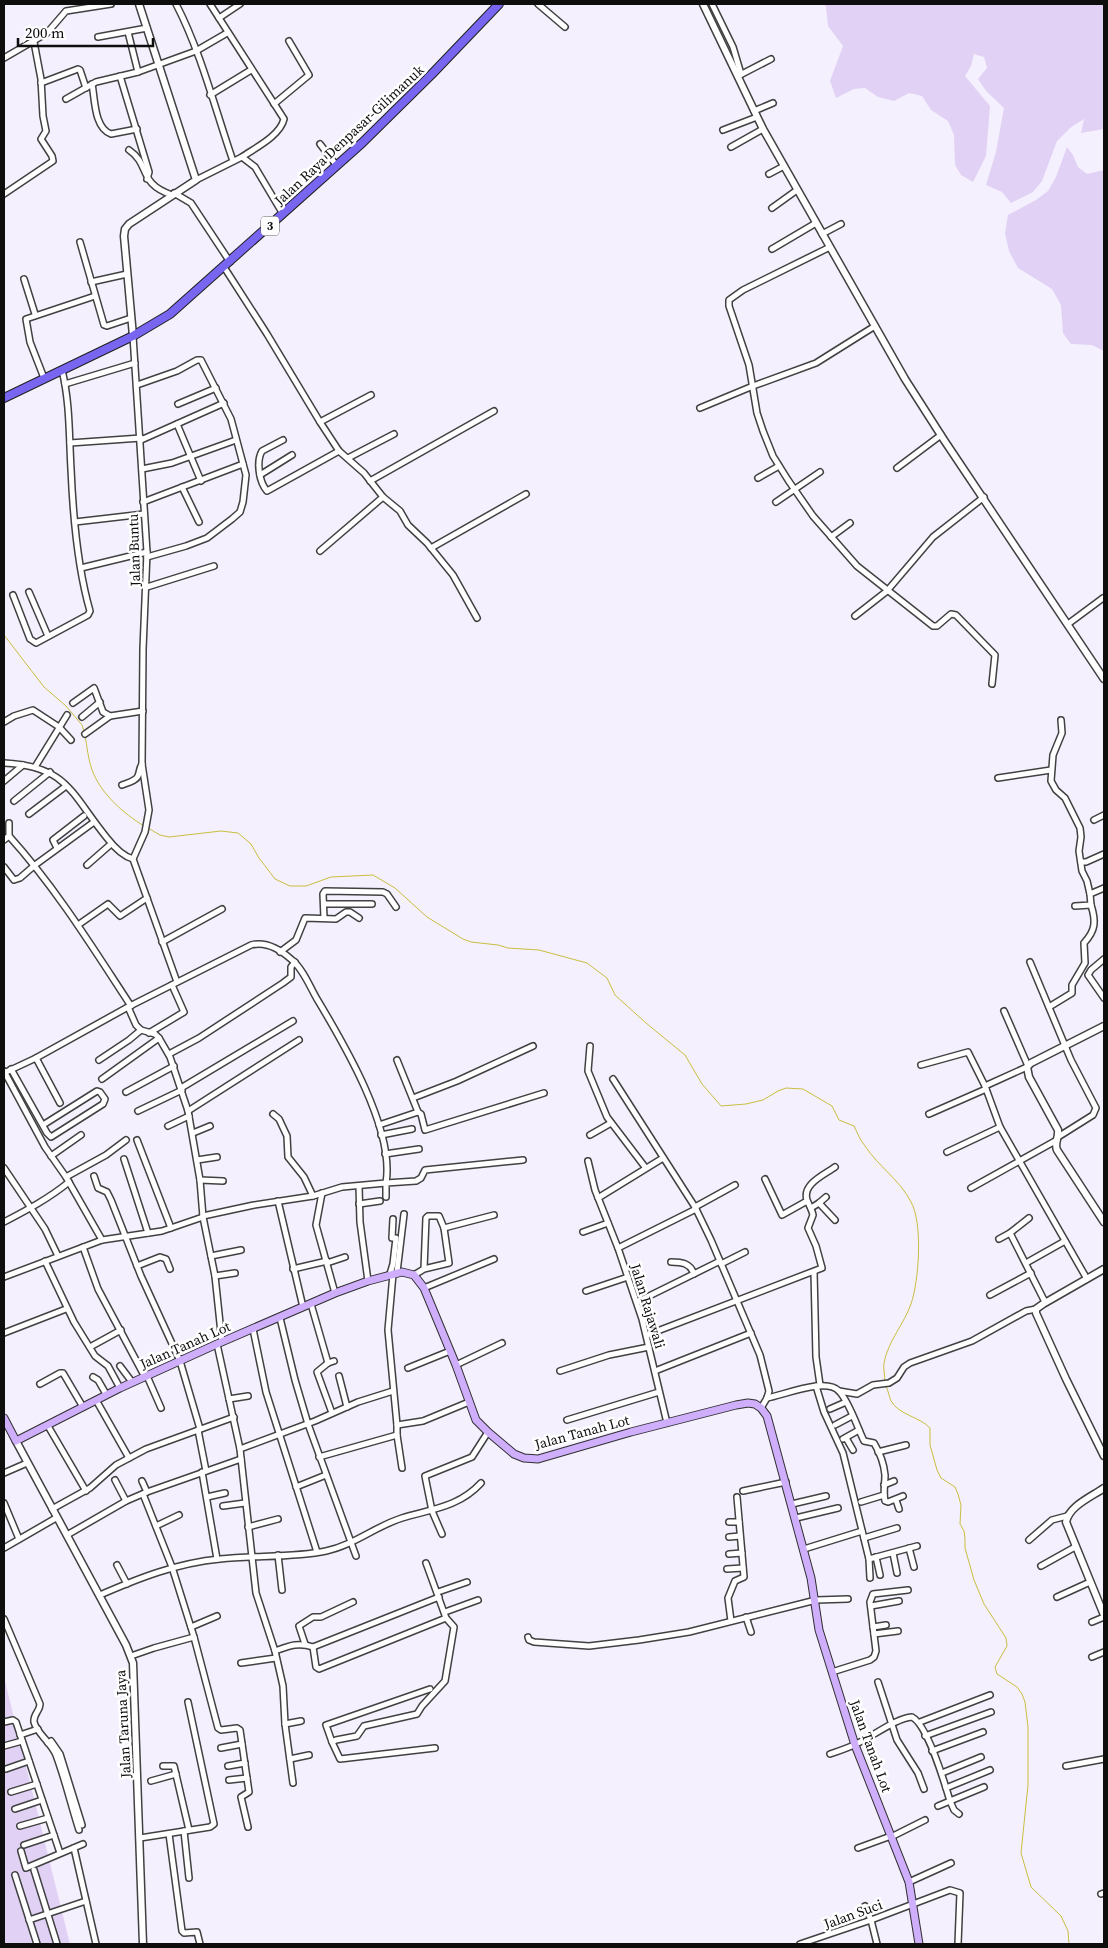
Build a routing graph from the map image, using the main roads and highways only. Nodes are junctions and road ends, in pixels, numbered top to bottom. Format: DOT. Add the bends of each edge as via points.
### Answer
graph roads {
  1 [pos="499,4"];
  2 [pos="4,398"];
  3 [pos="4,1418"];
  4 [pos="919,1944"];
  1 -- 2 [label="highway, Jalan Raya Denpasar-Gilimanuk / 3" via="386,120 170,314 133,336"];
  3 -- 4 [label="main road, Jalan Tanah Lot" via="16,1440 106,1394 302,1307 368,1281 406,1272 414,1275 424,1288 476,1420 514,1454 524,1458 534,1459 745,1403 761,1408 767,1416 796,1518 816,1600 816,1621 855,1745 909,1882"];
}
